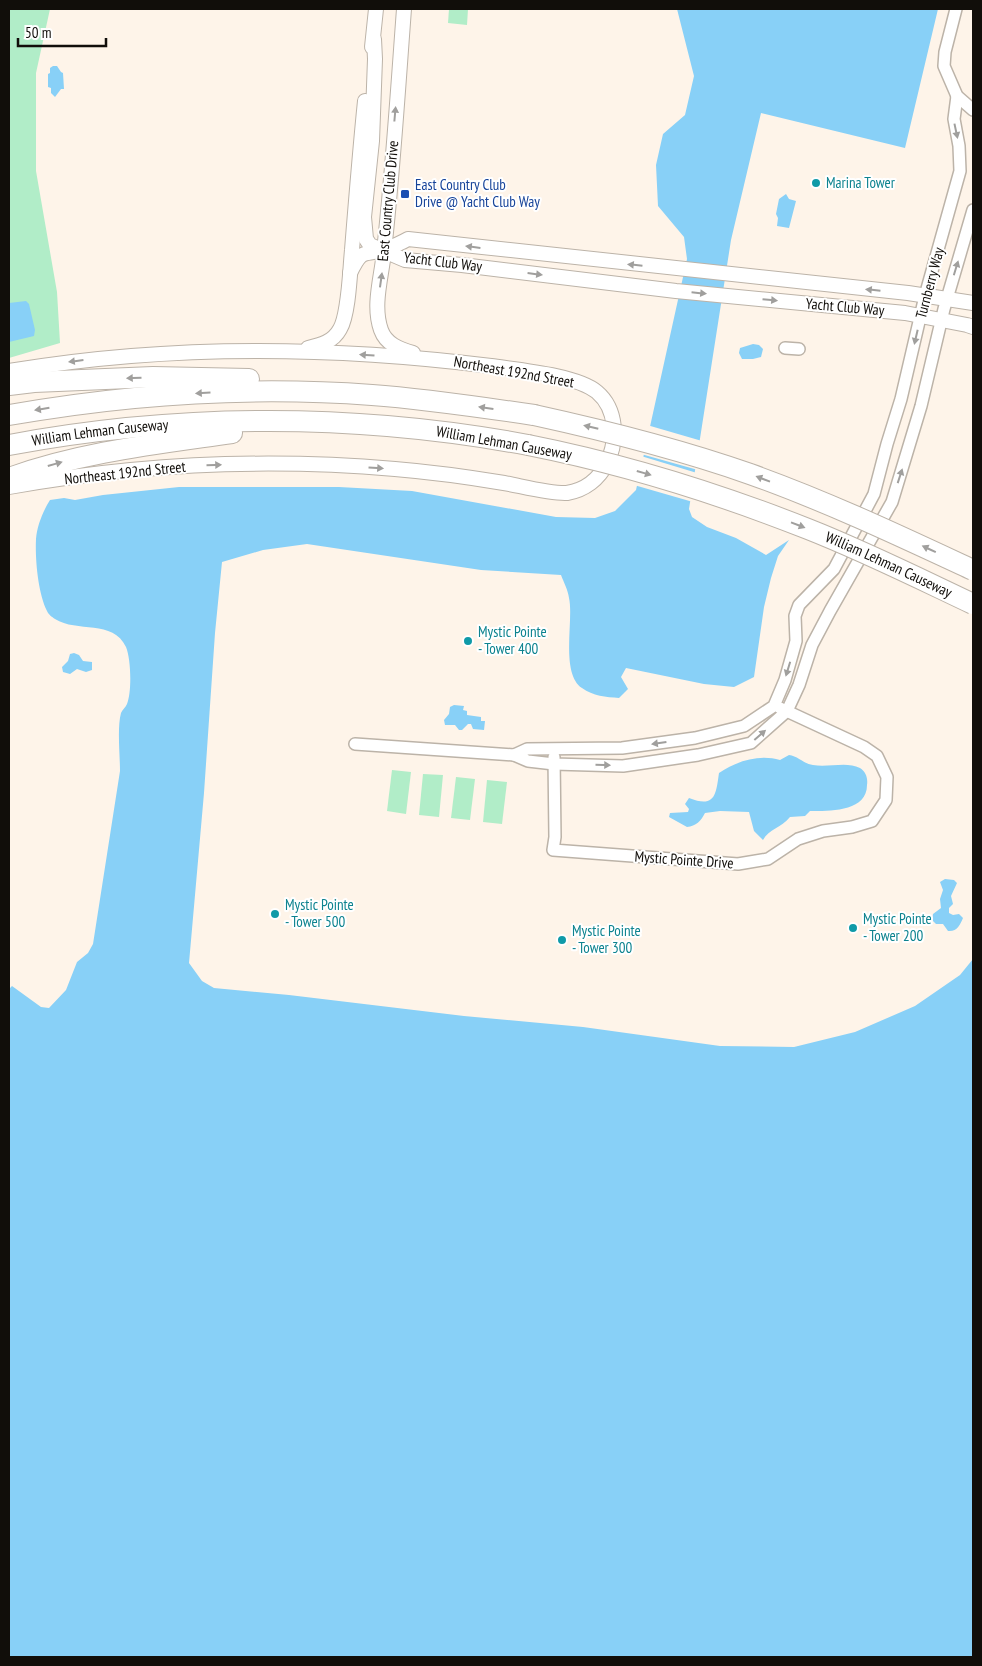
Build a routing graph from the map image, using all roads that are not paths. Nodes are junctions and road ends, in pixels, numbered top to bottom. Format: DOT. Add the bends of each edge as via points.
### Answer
graph roads {
  1 [pos="376,9"];
  2 [pos="404,9"];
  3 [pos="956,9"];
  4 [pos="374,39"];
  5 [pos="957,96"];
  6 [pos="973,110"];
  7 [pos="961,167"];
  8 [pos="973,169"];
  9 [pos="973,210"];
  10 [pos="384,250"];
  11 [pos="350,273"];
  12 [pos="926,296"];
  13 [pos="947,300"];
  14 [pos="973,303"];
  15 [pos="921,316"];
  16 [pos="941,320"];
  17 [pos="973,327"];
  18 [pos="785,348"];
  19 [pos="799,348"];
  20 [pos="288,350"];
  21 [pos="433,359"];
  22 [pos="9,370"];
  23 [pos="9,385"];
  24 [pos="340,393"];
  25 [pos="901,399"];
  26 [pos="921,406"];
  27 [pos="9,415"];
  28 [pos="315,422"];
  29 [pos="9,445"];
  30 [pos="9,478"];
  31 [pos="9,487"];
  32 [pos="874,494"];
  33 [pos="892,502"];
  34 [pos="834,569"];
  35 [pos="973,570"];
  36 [pos="849,579"];
  37 [pos="973,604"];
  38 [pos="796,641"];
  39 [pos="812,645"];
  40 [pos="774,706"];
  41 [pos="787,711"];
  42 [pos="355,744"];
  43 [pos="554,748"];
  44 [pos="514,755"];
  45 [pos="554,764"];
  1 -- 4 [label="street"];
  10 -- 2 [label="street, East Country Club Drive, one-way"];
  3 -- 5 [label="street, Turnberry Way" via="944,66"];
  4 -- 10 [label="street" via="372,140 364,217 370,245"];
  4 -- 11 [label="street" via="368,72"];
  5 -- 6 [label="street, Turnberry Way"];
  5 -- 7 [label="street, Turnberry Way, one-way" via="954,120"];
  7 -- 8 [label="street"];
  7 -- 12 [label="street, Turnberry Way"];
  13 -- 9 [label="street, Turnberry Way, one-way"];
  10 -- 11 [label="street" via="368,252 358,258"];
  12 -- 10 [label="street, Yacht Club Way, one-way" via="408,239"];
  10 -- 15 [label="street, Yacht Club Way, one-way" via="405,260"];
  21 -- 10 [label="street, East Country Club Drive, one-way" via="396,348 380,328 377,304"];
  11 -- 20 [label="street" via="344,319 338,333 321,345"];
  12 -- 13 [label="street, Yacht Club Way"];
  12 -- 15 [label="street, Turnberry Way"];
  13 -- 14 [label="street, Yacht Club Way"];
  13 -- 16 [label="street, Turnberry Way"];
  15 -- 16 [label="street, Yacht Club Way"];
  15 -- 25 [label="street, Turnberry Way, one-way"];
  16 -- 17 [label="street, Yacht Club Way"];
  16 -- 26 [label="street, Turnberry Way"];
  18 -- 19 [label="street"];
  21 -- 20 [label="street, Northeast 192nd Street, one-way"];
  20 -- 22 [label="street, Northeast 192nd Street, one-way" via="165,353"];
  31 -- 21 [label="street, Northeast 192nd Street, one-way" via="146,469 272,464 394,469 564,493 584,488 602,471 612,448 614,427 610,408 595,390 547,375"];
  24 -- 23 [label="highway, one-way" via="243,378 153,377"];
  24 -- 27 [label="highway, William Lehman Causeway, one-way" via="253,391 177,394 99,401"];
  35 -- 24 [label="highway, William Lehman Causeway, one-way, bridge" via="831,505 750,474 648,442 534,415 420,399"];
  25 -- 26 [label="street"];
  25 -- 32 [label="street, Turnberry Way"];
  33 -- 26 [label="street, Turnberry Way, one-way"];
  28 -- 29 [label="highway, William Lehman Causeway" via="224,421 163,425 72,434"];
  30 -- 28 [label="highway, one-way" via="64,461 126,448"];
  28 -- 37 [label="highway, William Lehman Causeway, one-way, bridge" via="433,431 528,445 627,468 742,504 822,535"];
  32 -- 33 [label="street"];
  32 -- 34 [label="street"];
  33 -- 36 [label="street"];
  34 -- 36 [label="street"];
  34 -- 38 [label="street" via="798,605"];
  36 -- 39 [label="street"];
  38 -- 39 [label="street"];
  38 -- 40 [label="street, one-way"];
  39 -- 41 [label="street"];
  40 -- 41 [label="street, Mystic Pointe Drive"];
  40 -- 43 [label="street, one-way" via="744,726 695,738 622,748"];
  45 -- 41 [label="street, one-way" via="623,766 698,755 751,742"];
  41 -- 45 [label="street, Mystic Pointe Drive" via="877,756 887,777 886,800 872,821 798,839 768,859 738,864 553,850"];
  42 -- 44 [label="street"];
  43 -- 44 [label="street" via="527,748"];
  43 -- 45 [label="street, Mystic Pointe Drive"];
  44 -- 45 [label="street" via="528,761"];
}
